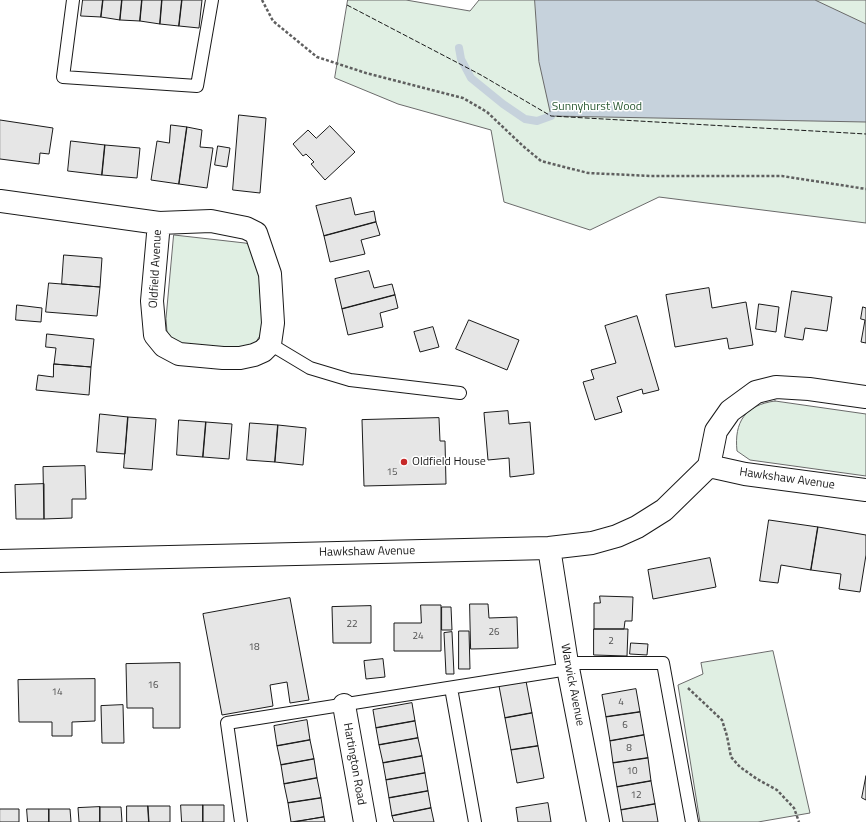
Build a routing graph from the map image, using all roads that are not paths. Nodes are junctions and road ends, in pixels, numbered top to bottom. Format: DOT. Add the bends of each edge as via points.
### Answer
graph roads {
  1 [pos="73,0"];
  2 [pos="212,0"];
  3 [pos="0,201"];
  4 [pos="159,223"];
  5 [pos="270,344"];
  6 [pos="460,393"];
  7 [pos="866,397"];
  8 [pos="709,466"];
  9 [pos="866,490"];
  10 [pos="549,548"];
  11 [pos="0,561"];
  12 [pos="567,666"];
  13 [pos="451,688"];
  14 [pos="344,705"];
  15 [pos="241,822"];
  16 [pos="365,822"];
  17 [pos="475,822"];
  18 [pos="598,822"];
  19 [pos="692,822"];
  1 -- 2 [label="lane" via="63,76 197,86"];
  3 -- 4 [label="street, Oldfield Avenue"];
  4 -- 5 [label="street, Oldfield Avenue" via="211,221 246,228 256,233 270,274 273,323"];
  4 -- 5 [label="street, Oldfield Avenue" via="152,301 155,335 164,346 179,354 240,358 263,351"];
  5 -- 6 [label="lane" via="310,368 350,380"];
  7 -- 8 [label="street" via="776,387 756,392 730,412 716,431"];
  8 -- 9 [label="street, Hawkshaw Avenue" via="746,474"];
  8 -- 10 [label="street, Hawkshaw Avenue" via="664,510 637,527 618,536 592,543"];
  10 -- 11 [label="street, Hawkshaw Avenue"];
  10 -- 12 [label="street, Warwick Avenue"];
  12 -- 13 [label="lane"];
  12 -- 18 [label="street, Warwick Avenue"];
  12 -- 19 [label="lane" via="663,663"];
  13 -- 14 [label="lane"];
  13 -- 17 [label="lane"];
  14 -- 15 [label="lane" via="227,723"];
  14 -- 16 [label="street, Hartington Road"];
}
